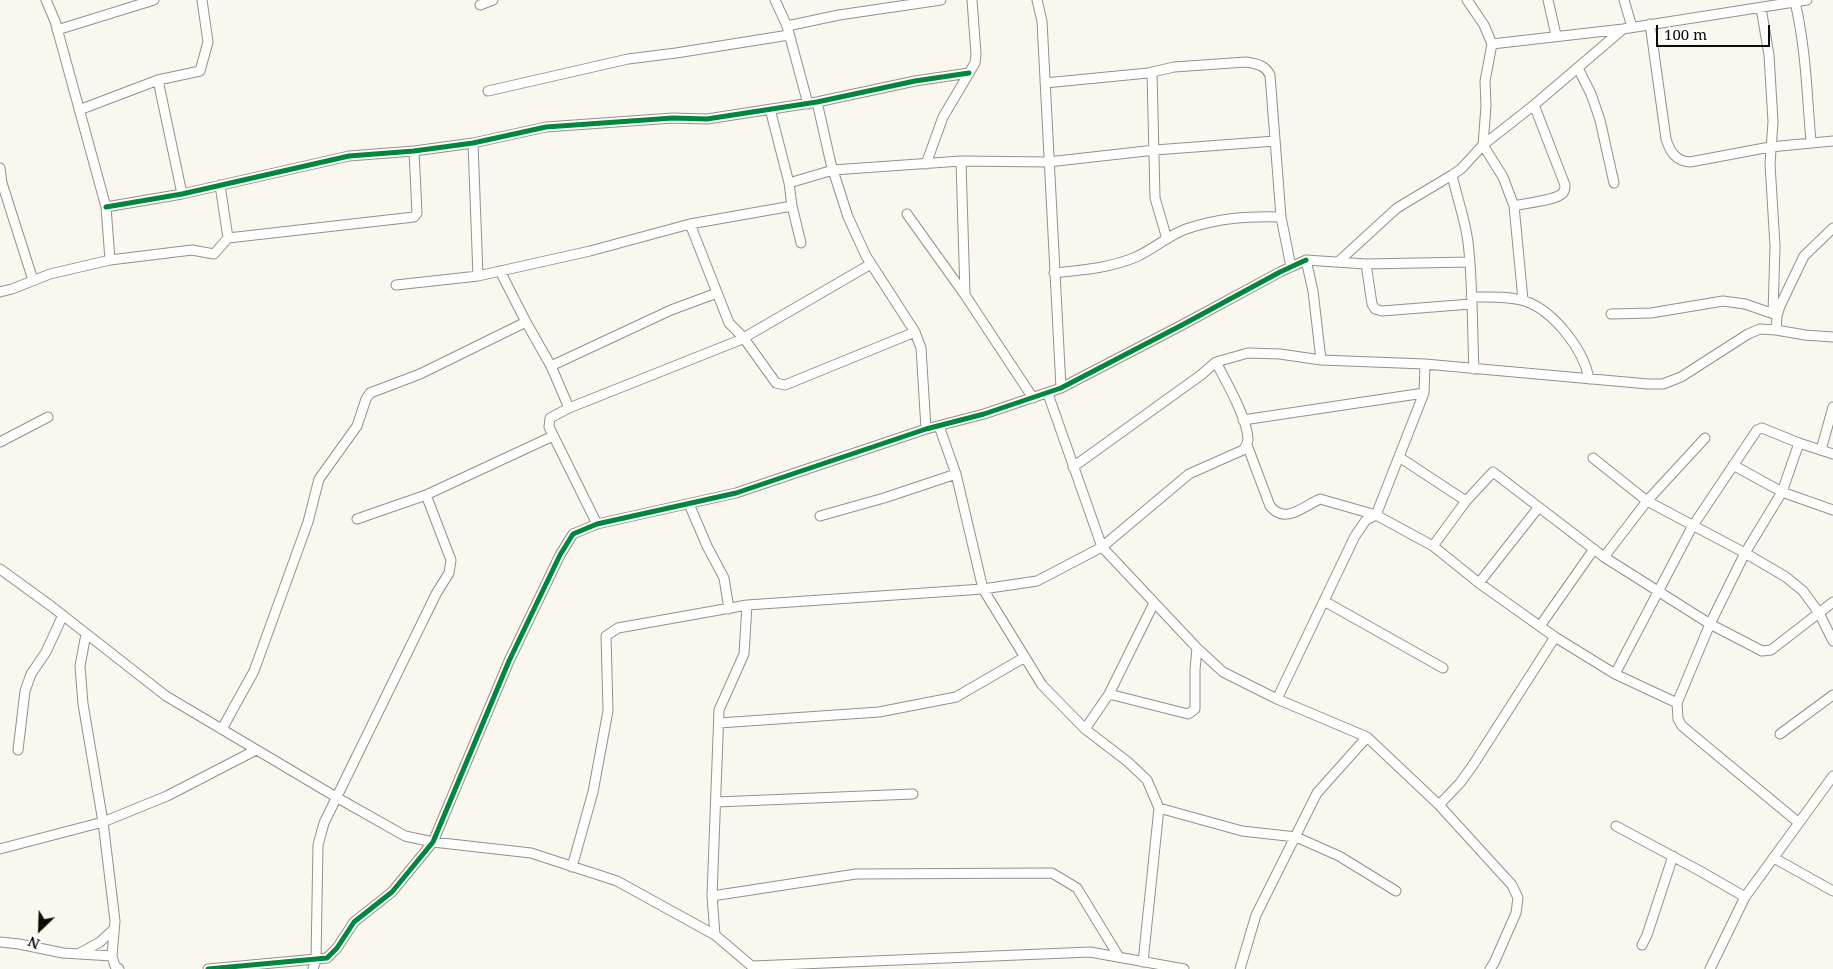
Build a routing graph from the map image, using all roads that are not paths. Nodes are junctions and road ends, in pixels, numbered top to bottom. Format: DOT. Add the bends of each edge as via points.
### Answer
graph roads {
  1 [pos="46,0"];
  2 [pos="154,0"];
  3 [pos="202,0"];
  4 [pos="493,0"];
  5 [pos="774,0"];
  6 [pos="941,0"];
  7 [pos="972,0"];
  8 [pos="1037,0"];
  9 [pos="1467,0"];
  10 [pos="1548,0"];
  11 [pos="1624,0"];
  12 [pos="1807,0"];
  13 [pos="926,1"];
  14 [pos="1782,2"];
  15 [pos="1795,2"];
  16 [pos="480,5"];
  17 [pos="1761,8"];
  18 [pos="1650,24"];
  19 [pos="1628,28"];
  20 [pos="57,30"];
  21 [pos="788,30"];
  22 [pos="1556,35"];
  23 [pos="1492,44"];
  24 [pos="1578,68"];
  25 [pos="1152,72"];
  26 [pos="969,73"];
  27 [pos="158,80"];
  28 [pos="1045,83"];
  29 [pos="488,91"];
  30 [pos="813,103"];
  31 [pos="1534,105"];
  32 [pos="770,109"];
  33 [pos="79,110"];
  34 [pos="1275,141"];
  35 [pos="1833,141"];
  36 [pos="1811,142"];
  37 [pos="473,143"];
  38 [pos="1484,145"];
  39 [pos="1770,147"];
  40 [pos="1155,150"];
  41 [pos="414,151"];
  42 [pos="961,161"];
  43 [pos="1048,162"];
  44 [pos="926,164"];
  45 [pos="0,168"];
  46 [pos="833,170"];
  47 [pos="1452,175"];
  48 [pos="789,182"];
  49 [pos="1614,183"];
  50 [pos="220,185"];
  51 [pos="182,194"];
  52 [pos="792,206"];
  53 [pos="1514,206"];
  54 [pos="106,207"];
  55 [pos="907,214"];
  56 [pos="1280,217"];
  57 [pos="690,224"];
  58 [pos="1833,228"];
  59 [pos="228,238"];
  60 [pos="1167,240"];
  61 [pos="801,243"];
  62 [pos="110,260"];
  63 [pos="1306,260"];
  64 [pos="1338,262"];
  65 [pos="1469,262"];
  66 [pos="871,264"];
  67 [pos="1366,264"];
  68 [pos="1291,267"];
  69 [pos="500,271"];
  70 [pos="1054,273"];
  71 [pos="478,276"];
  72 [pos="33,280"];
  73 [pos="396,285"];
  74 [pos="0,292"];
  75 [pos="717,293"];
  76 [pos="965,295"];
  77 [pos="1523,300"];
  78 [pos="1471,301"];
  79 [pos="1611,314"];
  80 [pos="1775,315"];
  81 [pos="526,322"];
  82 [pos="1776,330"];
  83 [pos="915,332"];
  84 [pos="743,337"];
  85 [pos="1833,337"];
  86 [pos="1321,360"];
  87 [pos="1216,362"];
  88 [pos="1425,364"];
  89 [pos="551,366"];
  90 [pos="1474,369"];
  91 [pos="1589,379"];
  92 [pos="1061,388"];
  93 [pos="1424,393"];
  94 [pos="1048,394"];
  95 [pos="1033,398"];
  96 [pos="568,408"];
  97 [pos="1833,408"];
  98 [pos="48,417"];
  99 [pos="1244,420"];
  100 [pos="939,426"];
  101 [pos="926,429"];
  102 [pos="553,436"];
  103 [pos="1705,438"];
  104 [pos="0,442"];
  105 [pos="1799,443"];
  106 [pos="1247,445"];
  107 [pos="1821,450"];
  108 [pos="1833,454"];
  109 [pos="1399,457"];
  110 [pos="1593,458"];
  111 [pos="1733,466"];
  112 [pos="1073,467"];
  113 [pos="956,474"];
  114 [pos="1782,492"];
  115 [pos="426,495"];
  116 [pos="1466,501"];
  117 [pos="1647,502"];
  118 [pos="689,504"];
  119 [pos="1538,508"];
  120 [pos="1833,510"];
  121 [pos="1376,515"];
  122 [pos="820,516"];
  123 [pos="357,519"];
  124 [pos="597,524"];
  125 [pos="1692,526"];
  126 [pos="1433,546"];
  127 [pos="1102,547"];
  128 [pos="1594,550"];
  129 [pos="1745,552"];
  130 [pos="1604,557"];
  131 [pos="0,569"];
  132 [pos="1479,583"];
  133 [pos="983,589"];
  134 [pos="1659,592"];
  135 [pos="1324,601"];
  136 [pos="1833,602"];
  137 [pos="1154,603"];
  138 [pos="747,606"];
  139 [pos="729,609"];
  140 [pos="1819,614"];
  141 [pos="63,615"];
  142 [pos="1710,624"];
  143 [pos="1540,626"];
  144 [pos="86,634"];
  145 [pos="1555,637"];
  146 [pos="1833,641"];
  147 [pos="1197,648"];
  148 [pos="1025,657"];
  149 [pos="1443,668"];
  150 [pos="1615,674"];
  151 [pos="1109,694"];
  152 [pos="1833,695"];
  153 [pos="1277,699"];
  154 [pos="1677,704"];
  155 [pos="719,722"];
  156 [pos="222,729"];
  157 [pos="1085,729"];
  158 [pos="1780,734"];
  159 [pos="1367,737"];
  160 [pos="18,750"];
  161 [pos="256,750"];
  162 [pos="1833,776"];
  163 [pos="913,794"];
  164 [pos="336,797"];
  165 [pos="716,802"];
  166 [pos="1439,805"];
  167 [pos="1159,808"];
  168 [pos="103,822"];
  169 [pos="1799,823"];
  170 [pos="1616,826"];
  171 [pos="1296,837"];
  172 [pos="433,842"];
  173 [pos="0,849"];
  174 [pos="1673,856"];
  175 [pos="1774,858"];
  176 [pos="572,867"];
  177 [pos="1396,891"];
  178 [pos="1833,891"];
  179 [pos="712,896"];
  180 [pos="1745,897"];
  181 [pos="114,929"];
  182 [pos="715,935"];
  183 [pos="0,942"];
  184 [pos="1642,945"];
  185 [pos="79,953"];
  186 [pos="112,956"];
  187 [pos="1119,957"];
  188 [pos="1143,962"];
  189 [pos="314,964"];
  190 [pos="754,968"];
  191 [pos="119,969"];
  192 [pos="208,969"];
  193 [pos="1184,969"];
  194 [pos="1240,969"];
  195 [pos="1490,969"];
  196 [pos="1710,969"];
  1 -- 20 [label="street"];
  2 -- 20 [label="street"];
  3 -- 27 [label="street" via="208,42 200,71"];
  4 -- 16 [label="street"];
  5 -- 21 [label="street"];
  6 -- 13 [label="street"];
  7 -- 26 [label="street" via="976,54"];
  8 -- 28 [label="street" via="1042,21"];
  9 -- 23 [label="street"];
  10 -- 22 [label="street"];
  11 -- 19 [label="street"];
  12 -- 15 [label="street"];
  13 -- 21 [label="street" via="839,15"];
  14 -- 15 [label="street"];
  14 -- 17 [label="street"];
  15 -- 36 [label="street" via="1803,49"];
  17 -- 18 [label="street"];
  17 -- 39 [label="street" via="1773,122"];
  18 -- 19 [label="street"];
  18 -- 39 [label="street" via="1666,139 1676,157 1690,162"];
  19 -- 22 [label="street"];
  19 -- 24 [label="street"];
  20 -- 33 [label="street"];
  21 -- 29 [label="street" via="676,53 628,59"];
  21 -- 30 [label="street"];
  22 -- 23 [label="street"];
  23 -- 38 [label="street" via="1485,81"];
  24 -- 31 [label="street"];
  24 -- 49 [label="street" via="1600,120"];
  25 -- 28 [label="street"];
  25 -- 34 [label="street" via="1174,67 1246,62 1267,69"];
  25 -- 40 [label="street"];
  26 -- 30 [label="street"];
  26 -- 44 [label="street" via="943,117"];
  27 -- 33 [label="street"];
  27 -- 51 [label="street"];
  28 -- 43 [label="street"];
  30 -- 32 [label="street"];
  30 -- 46 [label="street"];
  31 -- 38 [label="street"];
  31 -- 53 [label="street" via="1565,185 1564,191 1554,198"];
  32 -- 37 [label="street" via="708,118 546,127"];
  32 -- 48 [label="street"];
  33 -- 54 [label="street"];
  34 -- 40 [label="street"];
  34 -- 56 [label="street"];
  35 -- 36 [label="street"];
  36 -- 39 [label="street"];
  37 -- 41 [label="street"];
  37 -- 71 [label="street"];
  38 -- 47 [label="street"];
  38 -- 53 [label="street" via="1503,177"];
  39 -- 80 [label="street"];
  40 -- 43 [label="street"];
  40 -- 60 [label="street" via="1155,198"];
  41 -- 50 [label="street" via="349,156"];
  41 -- 59 [label="street" via="417,213 414,217"];
  42 -- 43 [label="street"];
  42 -- 44 [label="street"];
  42 -- 76 [label="street"];
  43 -- 70 [label="street"];
  44 -- 46 [label="street"];
  45 -- 72 [label="street"];
  46 -- 48 [label="street"];
  46 -- 66 [label="street" via="848,217"];
  47 -- 64 [label="street" via="1397,208"];
  47 -- 65 [label="street" via="1463,212"];
  48 -- 52 [label="street"];
  50 -- 51 [label="street"];
  50 -- 59 [label="street"];
  51 -- 54 [label="street"];
  52 -- 57 [label="street"];
  52 -- 61 [label="street"];
  53 -- 77 [label="street"];
  54 -- 62 [label="street"];
  55 -- 76 [label="street"];
  56 -- 60 [label="street" via="1220,219 1184,230"];
  56 -- 68 [label="street"];
  57 -- 69 [label="street"];
  57 -- 75 [label="street"];
  58 -- 80 [label="street" via="1804,256"];
  59 -- 62 [label="street" via="214,254 192,250"];
  60 -- 70 [label="street" via="1116,264"];
  62 -- 72 [label="street"];
  63 -- 64 [label="street"];
  63 -- 68 [label="street"];
  63 -- 86 [label="street"];
  64 -- 67 [label="street"];
  65 -- 67 [label="street"];
  65 -- 78 [label="street"];
  66 -- 83 [label="street"];
  66 -- 84 [label="street"];
  67 -- 78 [label="street" via="1375,309 1382,311"];
  68 -- 92 [label="street"];
  69 -- 71 [label="street"];
  69 -- 81 [label="street"];
  70 -- 92 [label="street"];
  71 -- 73 [label="street"];
  72 -- 74 [label="street"];
  75 -- 84 [label="street" via="729,323"];
  75 -- 89 [label="street" via="671,310"];
  76 -- 95 [label="street"];
  77 -- 78 [label="street"];
  77 -- 91 [label="street" via="1560,327 1581,354"];
  78 -- 90 [label="street"];
  79 -- 80 [label="street" via="1651,313 1723,301 1745,304"];
  80 -- 82 [label="street"];
  81 -- 89 [label="street"];
  81 -- 156 [label="street" via="420,374 370,393 357,426 319,480 305,531 254,671"];
  82 -- 85 [label="street"];
  82 -- 91 [label="street" via="1760,329 1748,334 1681,377 1663,384"];
  83 -- 84 [label="street" via="785,385 776,383"];
  83 -- 101 [label="street" via="921,348"];
  84 -- 96 [label="street"];
  86 -- 87 [label="street" via="1248,353"];
  86 -- 88 [label="street"];
  87 -- 99 [label="street"];
  87 -- 112 [label="street"];
  88 -- 90 [label="street"];
  88 -- 93 [label="street"];
  89 -- 96 [label="street"];
  90 -- 91 [label="street"];
  92 -- 94 [label="street"];
  93 -- 99 [label="street"];
  93 -- 109 [label="street"];
  94 -- 95 [label="street"];
  94 -- 112 [label="street"];
  95 -- 100 [label="street"];
  96 -- 102 [label="street" via="550,418"];
  97 -- 107 [label="street"];
  98 -- 104 [label="street"];
  99 -- 106 [label="street"];
  100 -- 101 [label="street"];
  100 -- 113 [label="street"];
  101 -- 118 [label="street" via="736,493"];
  102 -- 115 [label="street"];
  102 -- 124 [label="street"];
  103 -- 117 [label="street"];
  105 -- 107 [label="street"];
  105 -- 111 [label="street" via="1760,428"];
  105 -- 114 [label="street"];
  106 -- 121 [label="street" via="1274,511 1283,515 1295,513 1320,498"];
  106 -- 127 [label="street" via="1243,450 1189,474"];
  107 -- 108 [label="street"];
  109 -- 116 [label="street"];
  109 -- 121 [label="street"];
  110 -- 117 [label="street"];
  111 -- 114 [label="street"];
  111 -- 125 [label="street"];
  112 -- 127 [label="street"];
  113 -- 122 [label="street"];
  113 -- 133 [label="street"];
  114 -- 120 [label="street"];
  114 -- 129 [label="street"];
  115 -- 123 [label="street"];
  115 -- 164 [label="street" via="451,560 449,573"];
  116 -- 119 [label="street" via="1493,472"];
  116 -- 126 [label="street"];
  117 -- 125 [label="street"];
  117 -- 130 [label="street"];
  118 -- 124 [label="street"];
  118 -- 139 [label="street" via="724,578"];
  119 -- 128 [label="street"];
  119 -- 132 [label="street"];
  121 -- 126 [label="street"];
  121 -- 135 [label="street" via="1366,520 1355,536"];
  124 -- 172 [label="street" via="573,534 560,555 509,661"];
  125 -- 129 [label="street"];
  125 -- 134 [label="street"];
  126 -- 132 [label="street"];
  127 -- 133 [label="street" via="1037,581"];
  127 -- 137 [label="street"];
  128 -- 130 [label="street"];
  128 -- 143 [label="street"];
  129 -- 140 [label="street" via="1803,591"];
  129 -- 142 [label="street"];
  130 -- 134 [label="street"];
  131 -- 141 [label="street"];
  132 -- 143 [label="street"];
  133 -- 138 [label="street"];
  133 -- 148 [label="street"];
  134 -- 142 [label="street"];
  134 -- 150 [label="street"];
  135 -- 149 [label="street"];
  135 -- 153 [label="street"];
  136 -- 140 [label="street"];
  137 -- 147 [label="street"];
  137 -- 151 [label="street"];
  138 -- 139 [label="street"];
  138 -- 155 [label="street" via="744,654 719,710"];
  139 -- 176 [label="street" via="618,628 606,636 608,710 593,792"];
  140 -- 142 [label="street" via="1766,652"];
  140 -- 146 [label="street"];
  141 -- 144 [label="street"];
  141 -- 160 [label="street" via="25,691"];
  142 -- 154 [label="street"];
  143 -- 145 [label="street"];
  144 -- 156 [label="street" via="166,696"];
  144 -- 168 [label="street" via="80,666 82,695"];
  145 -- 150 [label="street"];
  145 -- 166 [label="street" via="1473,765"];
  147 -- 151 [label="street" via="1195,709 1192,712 1188,714"];
  147 -- 153 [label="street" via="1223,672"];
  148 -- 155 [label="street" via="956,697 879,712"];
  148 -- 157 [label="street" via="1042,685"];
  150 -- 154 [label="street"];
  151 -- 157 [label="street"];
  152 -- 158 [label="street"];
  153 -- 159 [label="street"];
  154 -- 169 [label="street" via="1682,726"];
  155 -- 165 [label="street"];
  156 -- 161 [label="street"];
  157 -- 167 [label="street" via="1147,780"];
  159 -- 166 [label="street"];
  159 -- 171 [label="street" via="1317,793"];
  161 -- 164 [label="street"];
  161 -- 168 [label="street" via="167,796"];
  162 -- 169 [label="street"];
  163 -- 165 [label="street"];
  164 -- 172 [label="street" via="405,836"];
  164 -- 189 [label="street" via="318,845"];
  165 -- 179 [label="street"];
  166 -- 195 [label="street" via="1512,885 1518,898 1516,914"];
  167 -- 171 [label="street" via="1242,831"];
  167 -- 188 [label="street"];
  168 -- 173 [label="street"];
  168 -- 181 [label="street"];
  169 -- 175 [label="street"];
  170 -- 174 [label="street"];
  171 -- 177 [label="street" via="1339,856"];
  171 -- 194 [label="street" via="1256,915"];
  172 -- 176 [label="street" via="531,853"];
  172 -- 189 [label="street" via="392,892 354,922 330,957"];
  174 -- 180 [label="street"];
  174 -- 184 [label="street"];
  175 -- 178 [label="street"];
  175 -- 180 [label="street"];
  176 -- 182 [label="street" via="617,881"];
  179 -- 182 [label="street"];
  179 -- 187 [label="street" via="856,874 1052,873 1077,888"];
  180 -- 196 [label="street"];
  181 -- 185 [label="street" via="100,942"];
  181 -- 186 [label="street"];
  182 -- 190 [label="street"];
  183 -- 185 [label="street"];
  185 -- 186 [label="street"];
  186 -- 191 [label="street"];
  187 -- 188 [label="street"];
  187 -- 190 [label="street" via="1090,952"];
  188 -- 193 [label="street"];
  189 -- 192 [label="street"];
}
